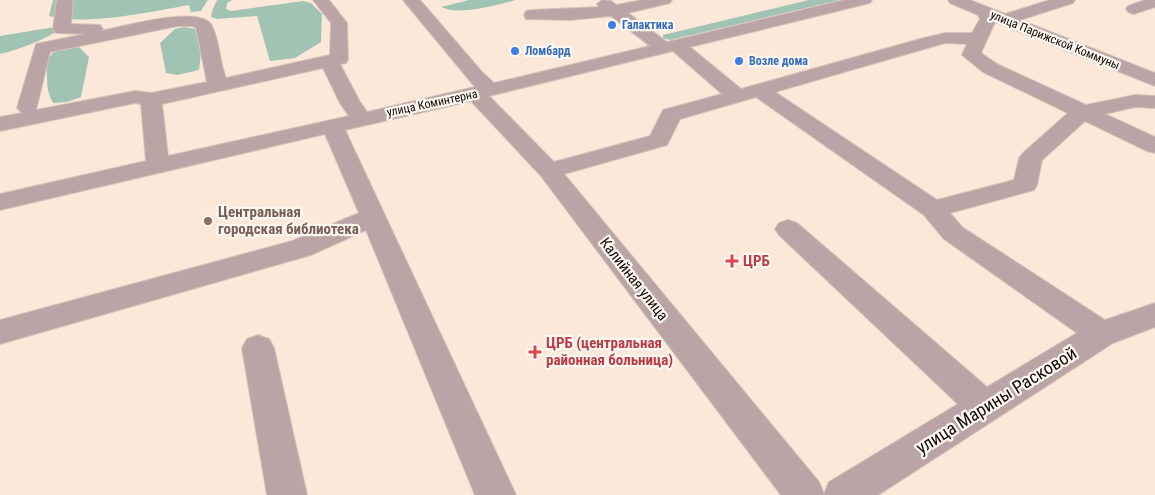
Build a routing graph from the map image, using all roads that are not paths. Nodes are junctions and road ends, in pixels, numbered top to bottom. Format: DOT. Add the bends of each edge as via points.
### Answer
graph roads {
  1 [pos="65,0"];
  2 [pos="321,0"];
  3 [pos="412,0"];
  4 [pos="599,0"];
  5 [pos="664,0"];
  6 [pos="864,0"];
  7 [pos="956,0"];
  8 [pos="1067,0"];
  9 [pos="1155,2"];
  10 [pos="1134,9"];
  11 [pos="614,11"];
  12 [pos="532,15"];
  13 [pos="994,16"];
  14 [pos="136,29"];
  15 [pos="980,39"];
  16 [pos="670,46"];
  17 [pos="328,61"];
  18 [pos="1148,78"];
  19 [pos="218,84"];
  20 [pos="483,92"];
  21 [pos="746,92"];
  22 [pos="152,100"];
  23 [pos="1145,101"];
  24 [pos="27,108"];
  25 [pos="1081,113"];
  26 [pos="361,118"];
  27 [pos="0,124"];
  28 [pos="332,126"];
  29 [pos="1155,146"];
  30 [pos="158,168"];
  31 [pos="549,171"];
  32 [pos="0,202"];
  33 [pos="933,208"];
  34 [pos="374,217"];
  35 [pos="788,229"];
  36 [pos="1155,314"];
  37 [pos="0,332"];
  38 [pos="1102,334"];
  39 [pos="258,348"];
  40 [pos="985,407"];
  41 [pos="287,495"];
  42 [pos="496,495"];
  43 [pos="805,495"];
  44 [pos="843,495"];
  1 -- 14 [label="street" via="62,29"];
  2 -- 17 [label="street" via="339,23 339,59"];
  3 -- 20 [label="street, Калийная улица" via="474,76"];
  4 -- 11 [label="street"];
  5 -- 11 [label="street"];
  6 -- 16 [label="street, улица Коминтерна"];
  7 -- 13 [label="street, улица Парижской Коммуны"];
  8 -- 13 [label="street"];
  9 -- 10 [label="street"];
  11 -- 12 [label="street"];
  11 -- 16 [label="street"];
  13 -- 15 [label="street" via="988,19"];
  13 -- 18 [label="street, улица Парижской Коммуны"];
  14 -- 19 [label="street" via="178,21 196,21 204,26"];
  14 -- 24 [label="street" via="42,48"];
  15 -- 21 [label="street" via="936,40"];
  15 -- 25 [label="street" via="971,55 990,68"];
  16 -- 20 [label="street, улица Коминтерна"];
  16 -- 21 [label="street"];
  17 -- 19 [label="street"];
  17 -- 26 [label="street"];
  18 -- 23 [label="street"];
  19 -- 22 [label="street"];
  20 -- 26 [label="street, улица Коминтерна"];
  20 -- 31 [label="street, Калийная улица"];
  21 -- 31 [label="street" via="671,115 659,140"];
  21 -- 33 [label="street"];
  22 -- 27 [label="street" via="135,97"];
  22 -- 30 [label="street"];
  23 -- 25 [label="street"];
  25 -- 29 [label="street"];
  25 -- 33 [label="street" via="1031,158 1025,185"];
  26 -- 28 [label="street, улица Коминтерна"];
  28 -- 30 [label="street, улица Коминтерна"];
  28 -- 34 [label="street"];
  30 -- 32 [label="street, улица Коминтерна"];
  31 -- 43 [label="street, Калийная улица"];
  33 -- 38 [label="street" via="953,233"];
  34 -- 37 [label="street" via="301,248"];
  34 -- 42 [label="street"];
  35 -- 40 [label="street"];
  36 -- 38 [label="street, улица Марины Расковой"];
  38 -- 40 [label="street, улица Марины Расковой"];
  39 -- 41 [label="street"];
  40 -- 44 [label="street, улица Марины Расковой"];
}
